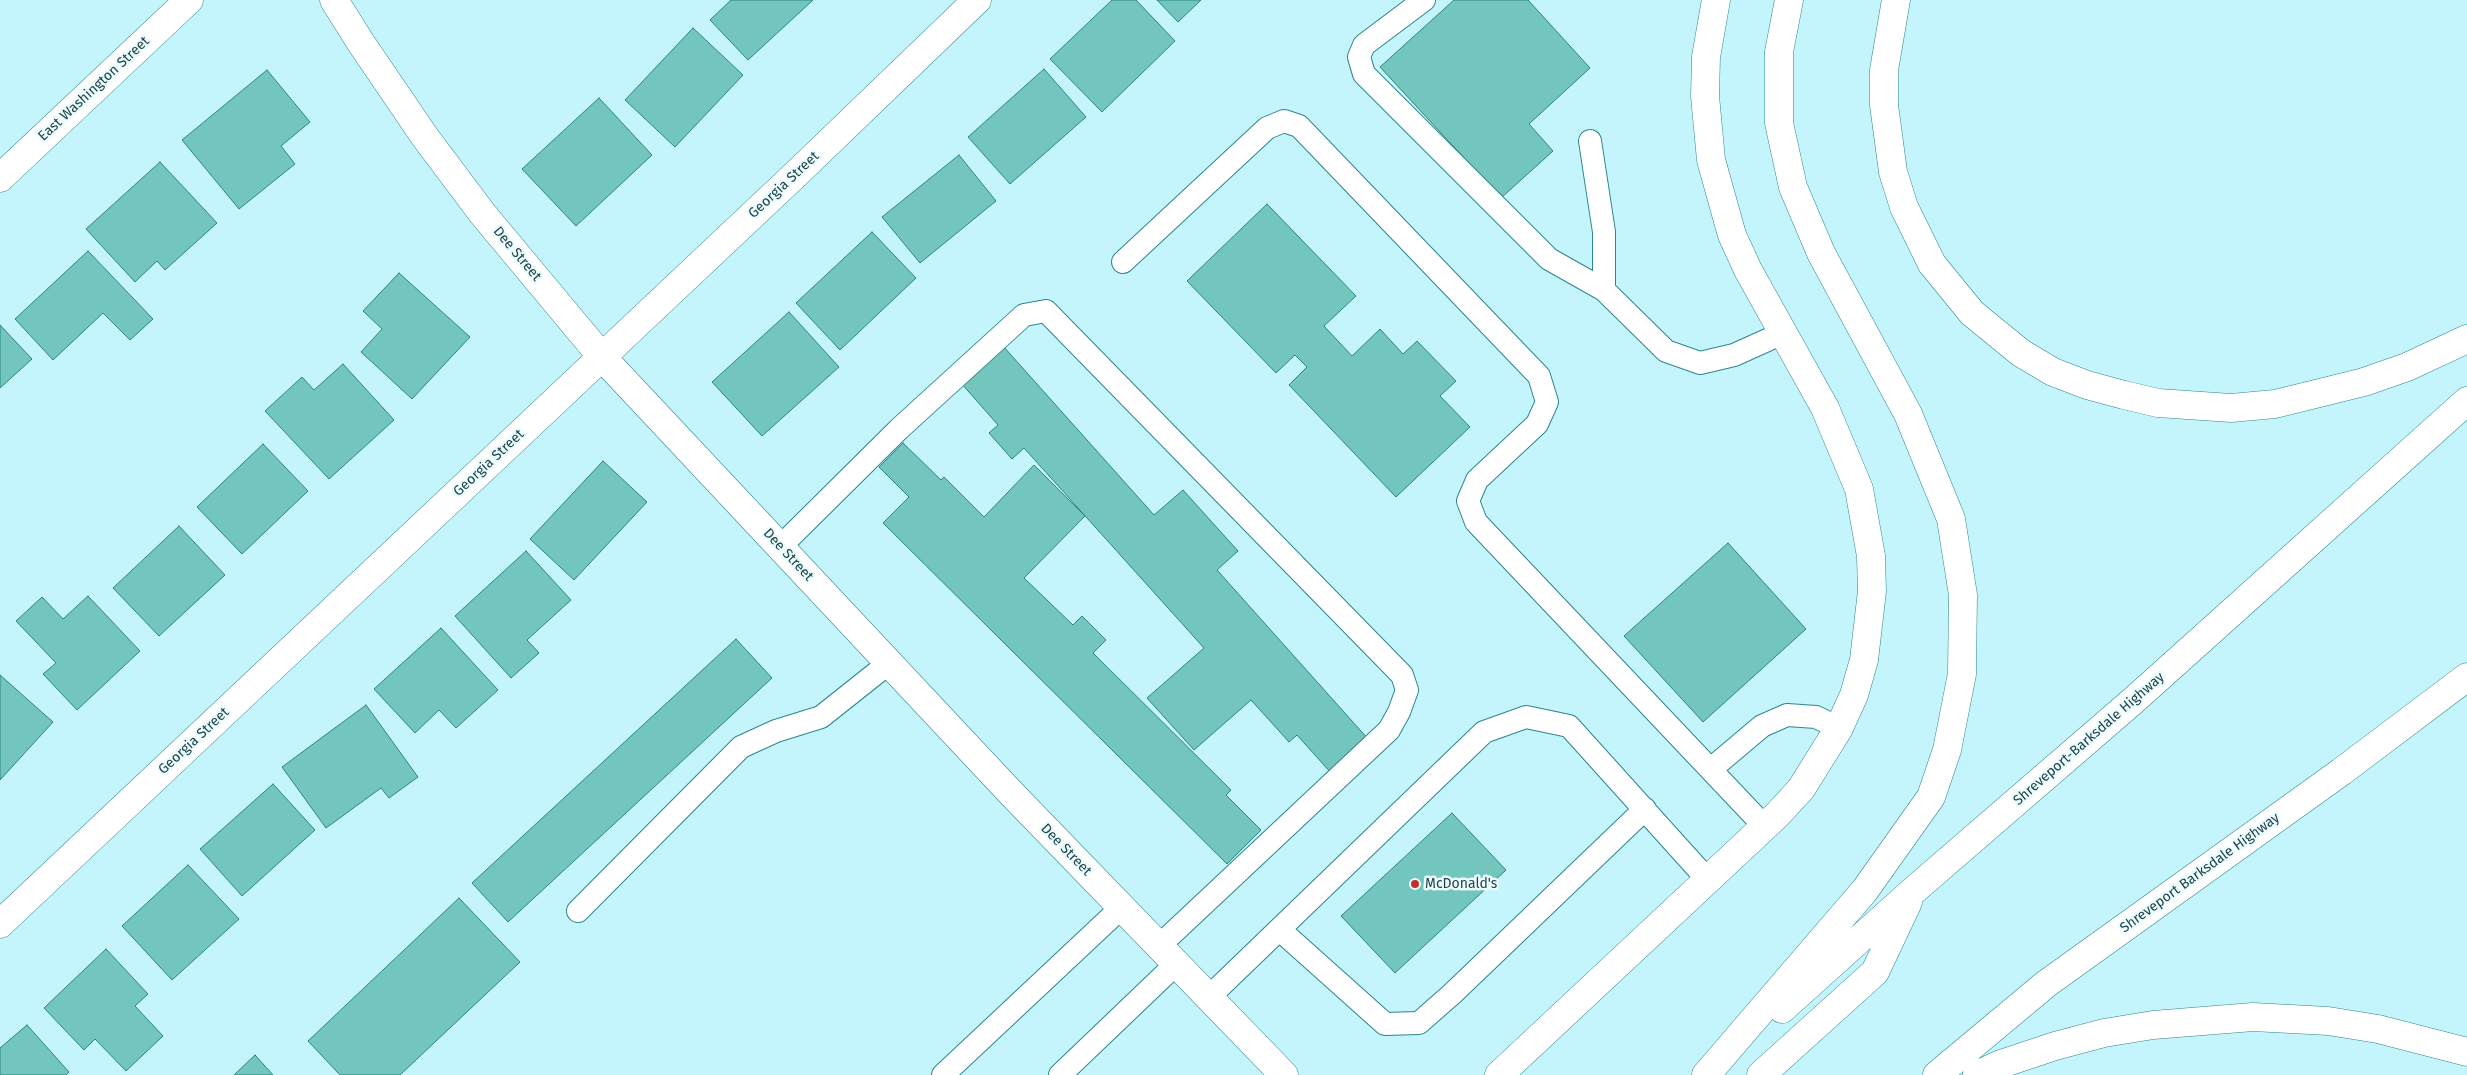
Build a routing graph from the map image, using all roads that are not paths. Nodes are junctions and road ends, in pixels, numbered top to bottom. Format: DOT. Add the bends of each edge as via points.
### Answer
graph roads {
  1 [pos="189,0"];
  2 [pos="334,0"];
  3 [pos="977,0"];
  4 [pos="1424,0"];
  5 [pos="1716,0"];
  6 [pos="1789,0"];
  7 [pos="1896,0"];
  8 [pos="1590,140"];
  9 [pos="0,178"];
  10 [pos="1123,262"];
  11 [pos="1604,290"];
  12 [pos="1783,333"];
  13 [pos="2467,339"];
  14 [pos="602,356"];
  15 [pos="2467,401"];
  16 [pos="780,547"];
  17 [pos="889,663"];
  18 [pos="2467,677"];
  19 [pos="1840,728"];
  20 [pos="1710,769"];
  21 [pos="1645,809"];
  22 [pos="1765,827"];
  23 [pos="1707,879"];
  24 [pos="1913,891"];
  25 [pos="1122,908"];
  26 [pos="578,911"];
  27 [pos="0,924"];
  28 [pos="1280,930"];
  29 [pos="1168,955"];
  30 [pos="1209,997"];
  31 [pos="2467,1052"];
  32 [pos="943,1075"];
  33 [pos="1060,1075"];
  34 [pos="1284,1075"];
  35 [pos="1499,1075"];
  36 [pos="1707,1075"];
  37 [pos="1761,1075"];
  38 [pos="1937,1075"];
  39 [pos="1977,1075"];
  1 -- 9 [label="main road, East Washington Street"];
  2 -- 14 [label="main road, Dee Street" via="425,137 482,212"];
  3 -- 14 [label="main road, Georgia Street"];
  4 -- 11 [label="lane" via="1364,45 1359,57 1364,74 1549,259"];
  5 -- 12 [label="main road" via="1706,57 1705,96 1710,160 1732,235"];
  6 -- 36 [label="main road" via="1779,52 1779,123 1793,188 1821,253 1908,414 1951,519 1963,595 1962,674 1947,750 1931,797 1865,890"];
  7 -- 13 [label="main road" via="1884,70 1884,105 1893,172 1904,207 1932,264 1972,313 2021,353 2070,378 2124,395 2158,403 2231,408 2275,404 2364,382 2407,367"];
  8 -- 11 [label="lane" via="1604,232"];
  10 -- 20 [label="lane" via="1268,128 1284,120 1299,126 1539,376 1547,402 1537,424 1476,480 1468,501 1476,522"];
  11 -- 12 [label="lane" via="1666,351 1700,363 1734,355"];
  12 -- 19 [label="main road" via="1825,408 1859,489 1871,556 1872,591 1864,660"];
  14 -- 16 [label="main road, Dee Street"];
  14 -- 27 [label="main road, Georgia Street"];
  15 -- 24 [label="main road, Shreveport-Barksdale Highway" via="2134,700"];
  16 -- 17 [label="main road, Dee Street"];
  16 -- 29 [label="lane" via="899,428 1024,315 1046,311 1402,675 1407,690 1389,730"];
  17 -- 25 [label="main road, Dee Street"];
  17 -- 26 [label="lane" via="821,717 776,731 741,747"];
  18 -- 38 [label="main road, Shreveport Barksdale Highway" via="2341,772 2046,984"];
  19 -- 20 [label="lane" via="1816,716 1787,715 1762,726"];
  19 -- 22 [label="main road" via="1801,788"];
  20 -- 22 [label="lane"];
  21 -- 23 [label="lane"];
  21 -- 28 [label="lane" via="1569,726 1526,717 1484,732"];
  21 -- 28 [label="lane" via="1419,1023 1385,1024"];
  22 -- 23 [label="main road"];
  23 -- 35 [label="main road"];
  24 -- 36 [label="main road, Shreveport-Barksdale Highway"];
  24 -- 37 [label="main road" via="1875,972"];
  25 -- 29 [label="main road, Dee Street"];
  25 -- 32 [label="lane"];
  28 -- 30 [label="lane"];
  29 -- 30 [label="main road, Dee Street"];
  29 -- 33 [label="lane"];
  30 -- 34 [label="main road, Dee Street"];
  31 -- 39 [label="main road" via="2378,1029 2328,1021 2253,1017 2153,1024 2104,1033 2055,1046"];
}
